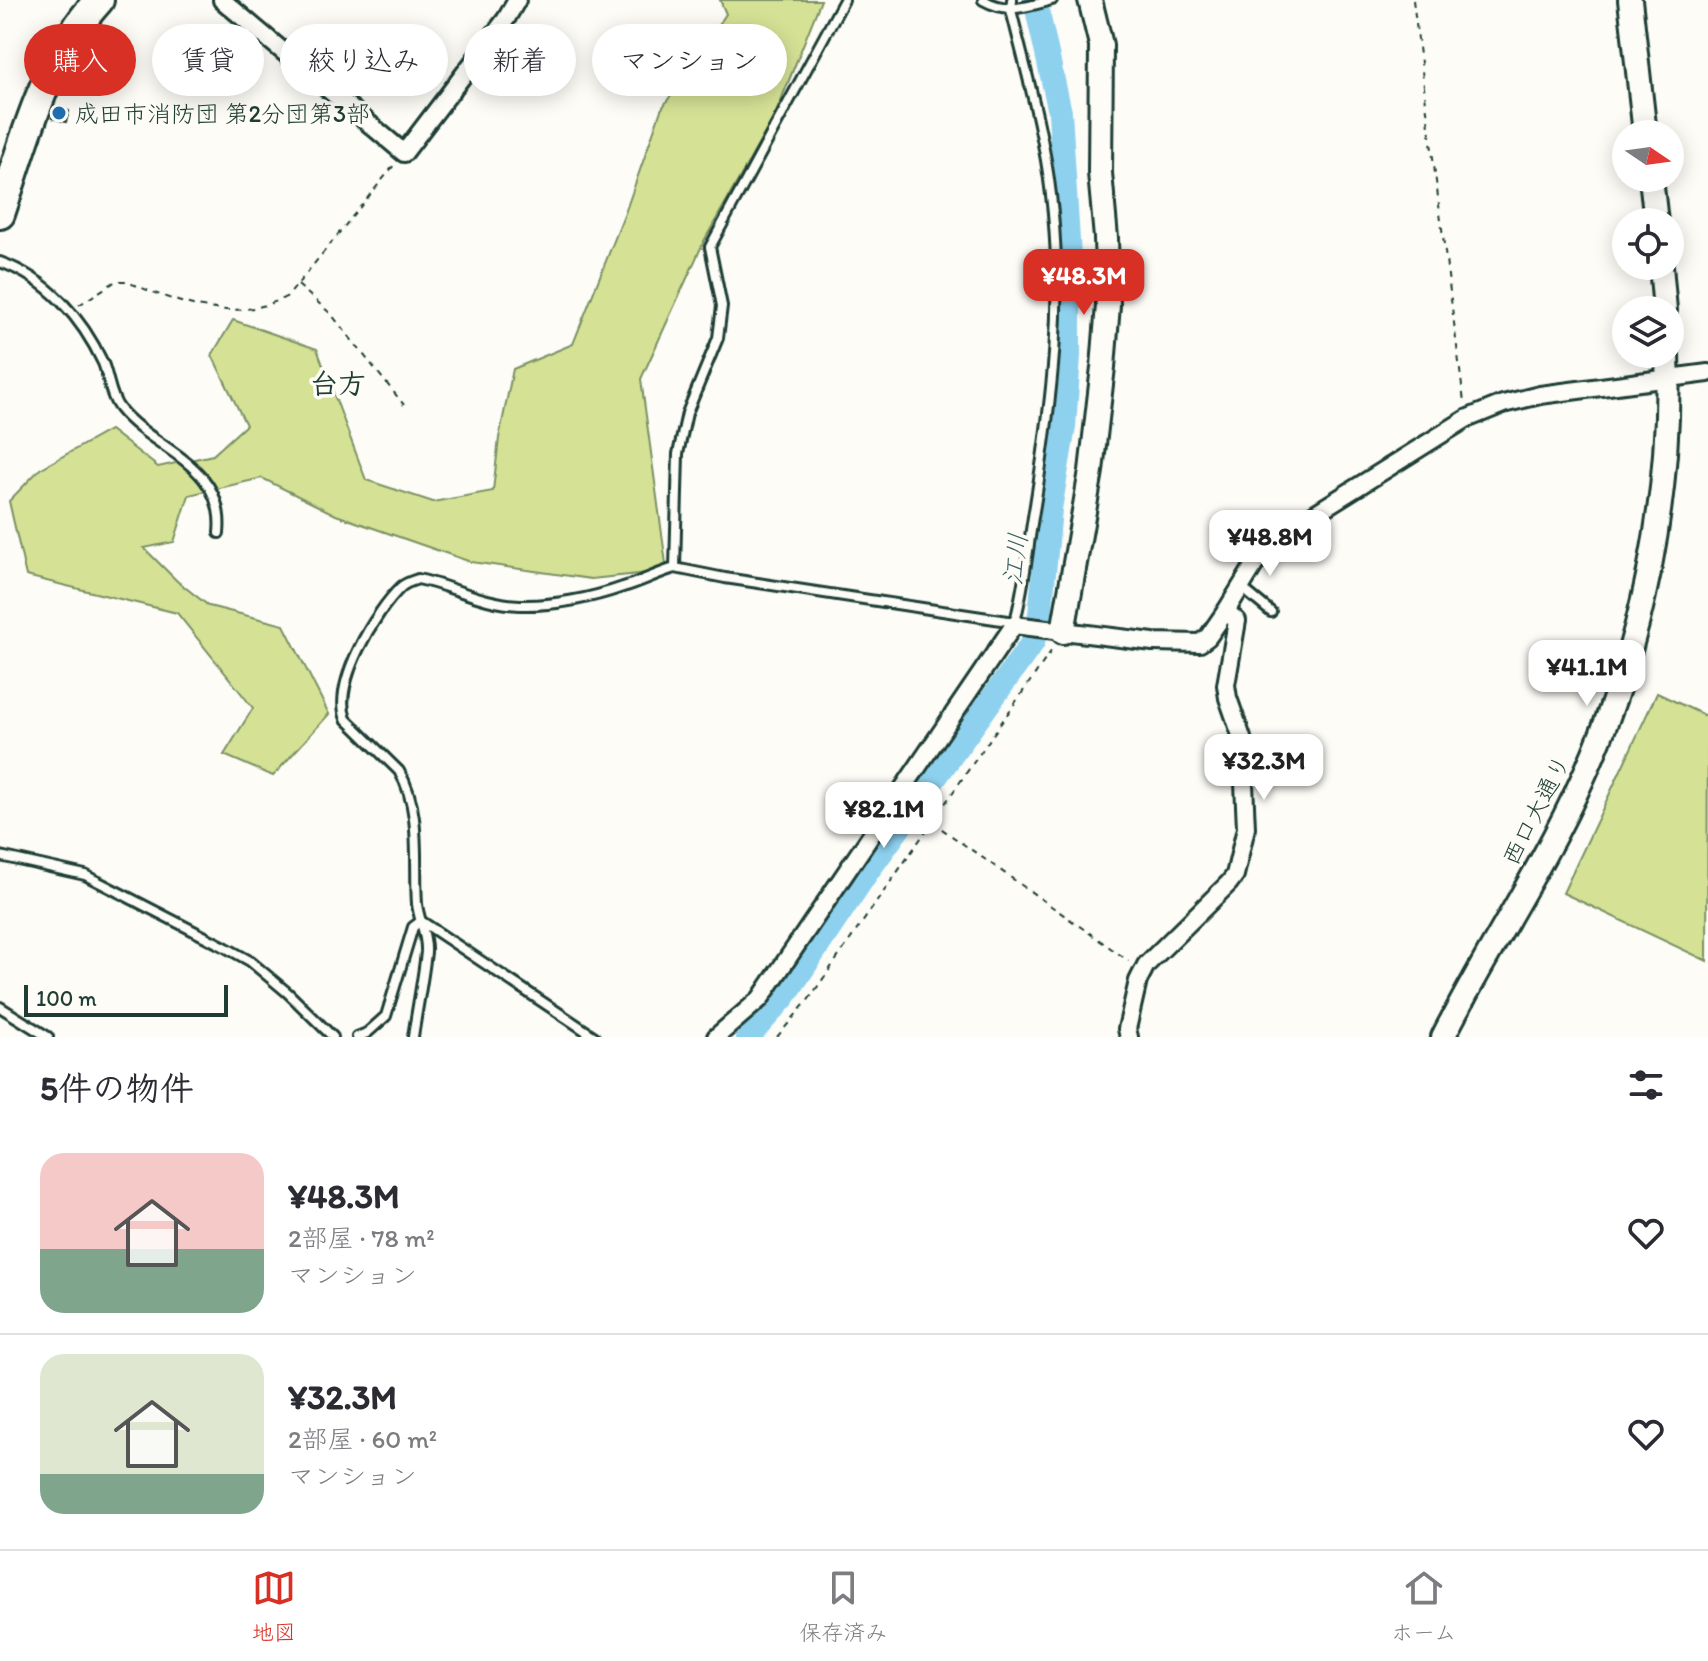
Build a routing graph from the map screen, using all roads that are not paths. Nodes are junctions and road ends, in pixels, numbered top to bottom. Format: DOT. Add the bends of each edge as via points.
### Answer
graph roads {
  1 [pos="99,0"];
  2 [pos="222,0"];
  3 [pos="517,0"];
  4 [pos="844,0"];
  5 [pos="983,0"];
  6 [pos="1052,0"];
  7 [pos="1090,0"];
  8 [pos="1630,0"];
  9 [pos="1014,6"];
  10 [pos="1643,120"];
  11 [pos="0,214"];
  12 [pos="0,262"];
  13 [pos="1668,368"];
  14 [pos="1708,373"];
  15 [pos="1668,377"];
  16 [pos="219,533"];
  17 [pos="675,568"];
  18 [pos="1242,588"];
  19 [pos="1226,611"];
  20 [pos="1271,612"];
  21 [pos="1018,625"];
  22 [pos="1059,631"];
  23 [pos="0,856"];
  24 [pos="421,921"];
  25 [pos="0,1007"];
  26 [pos="48,1037"];
  27 [pos="333,1037"];
  28 [pos="357,1037"];
  29 [pos="413,1037"];
  30 [pos="595,1037"];
  31 [pos="716,1037"];
  32 [pos="1129,1037"];
  33 [pos="1443,1037"];
  1 -- 11 [label="highway" via="50,70"];
  2 -- 3 [label="street" via="404,153"];
  4 -- 17 [label="lane" via="710,247 722,306 718,338 687,413 678,454"];
  5 -- 9 [label="lane" via="997,7"];
  6 -- 9 [label="lane"];
  7 -- 22 [label="street" via="1101,45 1100,173 1108,305 1091,471"];
  8 -- 10 [label="street"];
  9 -- 21 [label="lane" via="1051,191 1058,326"];
  12 -- 16 [label="lane" via="27,275 71,310 89,335 117,404 131,422 186,459 205,483 220,516"];
  13 -- 15 [label="street, 西口大通り"];
  14 -- 15 [label="street"];
  15 -- 18 [label="street" via="1518,399 1466,419 1294,524 1261,554"];
  15 -- 33 [label="street, 西口大通り" via="1650,565 1609,716 1559,829"];
  17 -- 21 [label="lane"];
  17 -- 24 [label="lane" via="624,587 520,605 476,598 418,579 403,585 374,621 343,694 343,710 405,781"];
  18 -- 19 [label="street"];
  18 -- 20 [label="lane"];
  19 -- 22 [label="street" via="1200,643"];
  19 -- 32 [label="street" via="1237,621 1226,685 1242,738 1246,828 1235,875 1143,971"];
  21 -- 22 [label="street"];
  21 -- 31 [label="street" via="760,999"];
  23 -- 27 [label="lane" via="85,875 223,946 250,961"];
  24 -- 28 [label="lane" via="413,927 386,1016"];
  24 -- 29 [label="lane" via="426,952"];
  24 -- 30 [label="lane"];
  25 -- 26 [label="lane"];
}
